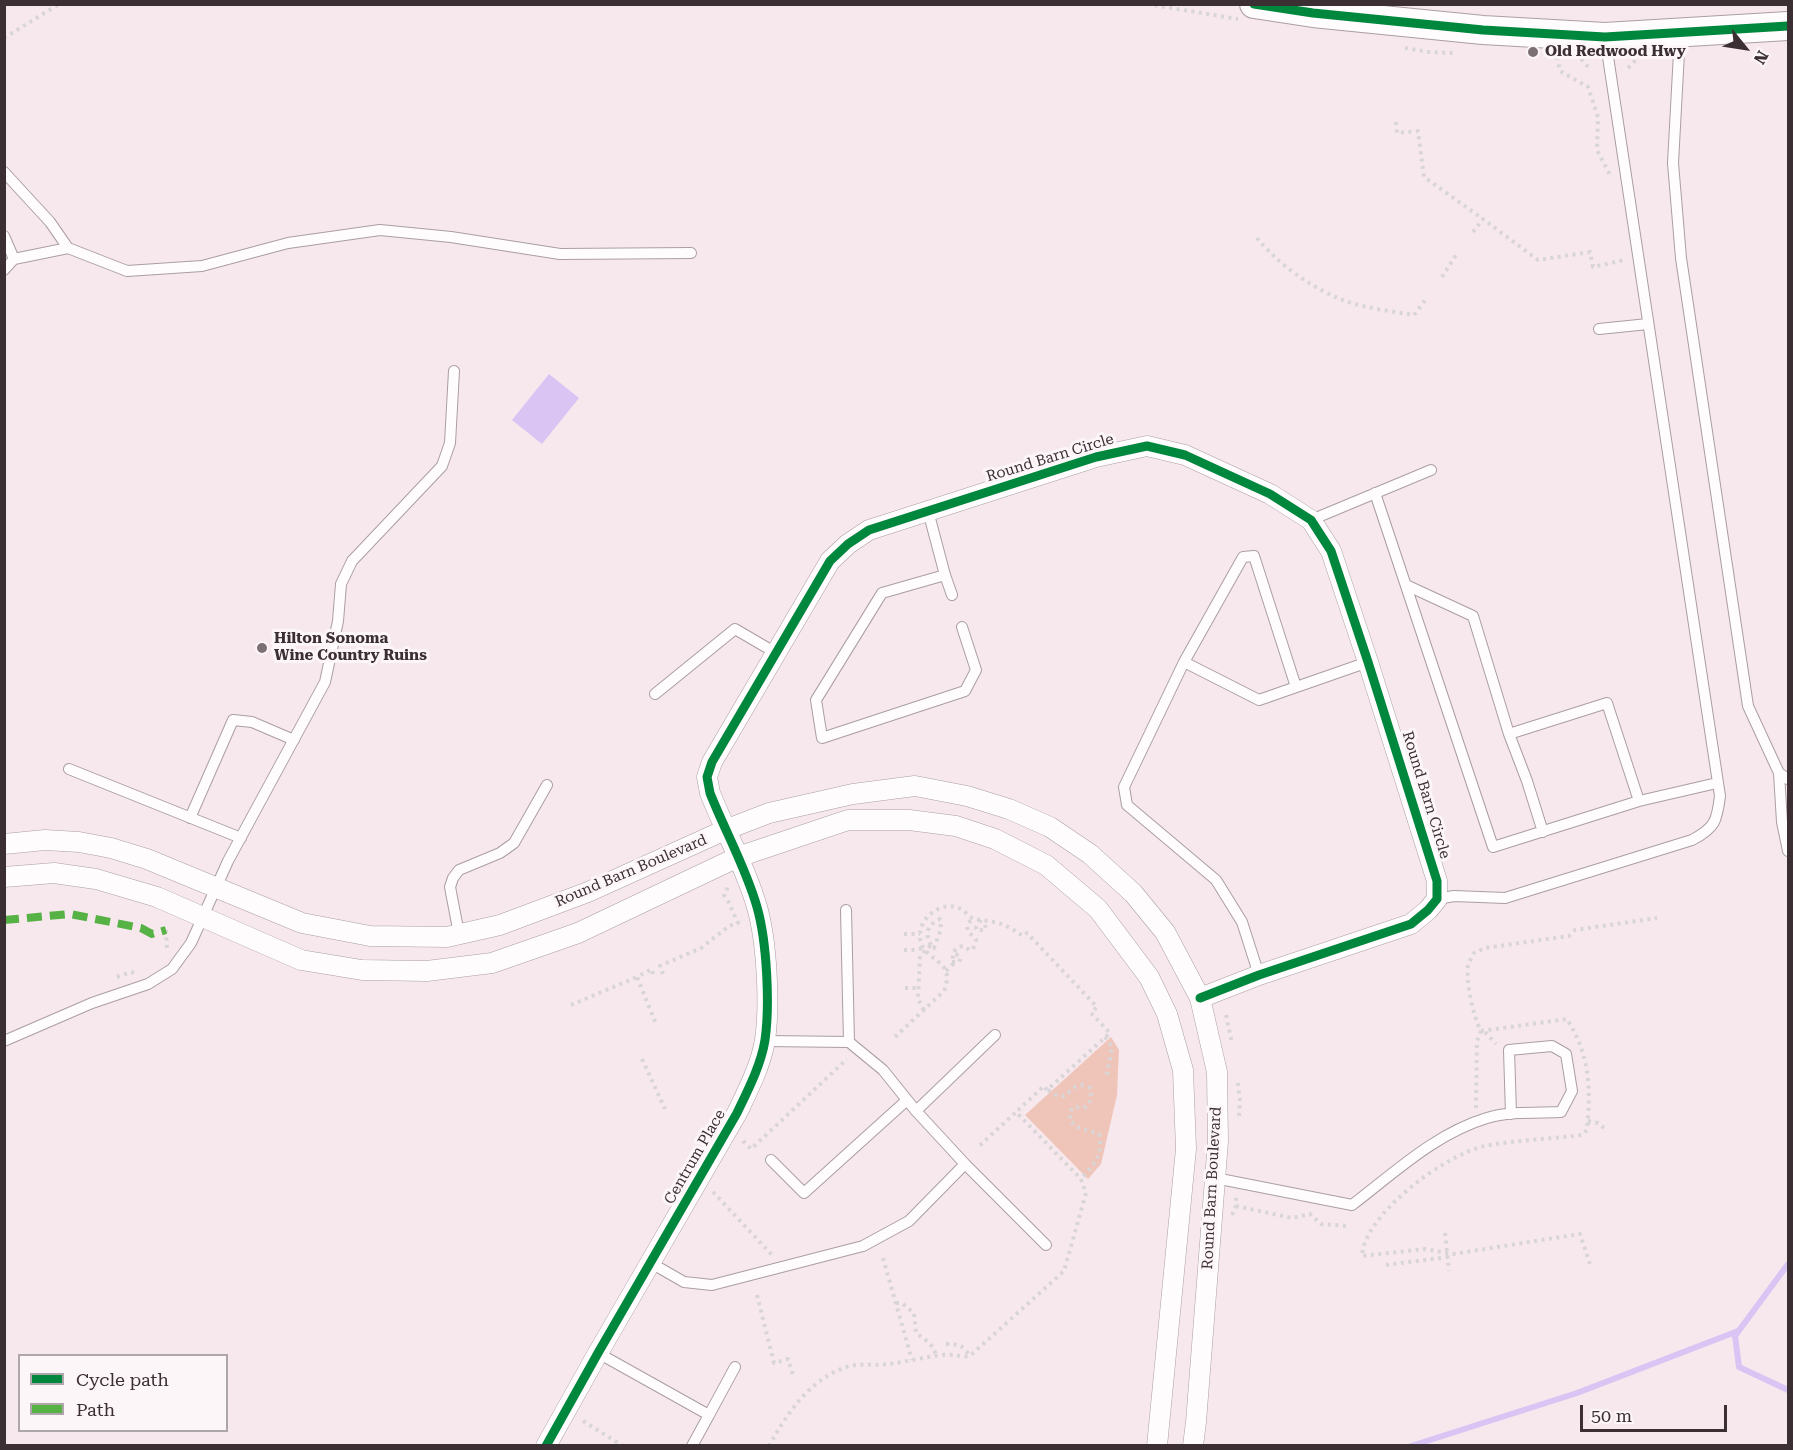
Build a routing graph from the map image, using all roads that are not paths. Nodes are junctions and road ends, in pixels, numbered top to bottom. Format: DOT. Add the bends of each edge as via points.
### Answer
graph roads {
  1 [pos="1254,4"];
  2 [pos="1788,26"];
  3 [pos="1680,33"];
  4 [pos="1605,37"];
  5 [pos="4,172"];
  6 [pos="4,236"];
  7 [pos="68,248"];
  8 [pos="691,253"];
  9 [pos="14,259"];
  10 [pos="4,270"];
  11 [pos="1648,324"];
  12 [pos="1599,329"];
  13 [pos="454,371"];
  14 [pos="1431,470"];
  15 [pos="1375,493"];
  16 [pos="928,511"];
  17 [pos="1311,520"];
  18 [pos="945,575"];
  19 [pos="1406,585"];
  20 [pos="952,595"];
  21 [pos="962,627"];
  22 [pos="776,653"];
  23 [pos="1184,662"];
  24 [pos="1368,662"];
  25 [pos="1296,687"];
  26 [pos="655,694"];
  27 [pos="1509,734"];
  28 [pos="294,740"];
  29 [pos="69,769"];
  30 [pos="1784,776"];
  31 [pos="1717,783"];
  32 [pos="547,785"];
  33 [pos="1640,801"];
  34 [pos="190,818"];
  35 [pos="724,830"];
  36 [pos="1543,832"];
  37 [pos="241,838"];
  38 [pos="4,844"];
  39 [pos="1788,850"];
  40 [pos="738,857"];
  41 [pos="4,877"];
  42 [pos="216,888"];
  43 [pos="1437,899"];
  44 [pos="846,910"];
  45 [pos="203,918"];
  46 [pos="459,934"];
  47 [pos="1259,975"];
  48 [pos="1200,998"];
  49 [pos="995,1035"];
  50 [pos="4,1041"];
  51 [pos="765,1041"];
  52 [pos="849,1042"];
  53 [pos="907,1100"];
  54 [pos="916,1111"];
  55 [pos="1511,1114"];
  56 [pos="771,1160"];
  57 [pos="965,1164"];
  58 [pos="1215,1178"];
  59 [pos="1046,1245"];
  60 [pos="651,1263"];
  61 [pos="598,1353"];
  62 [pos="735,1367"];
  63 [pos="709,1414"];
  64 [pos="546,1446"];
  65 [pos="692,1446"];
  66 [pos="1157,1446"];
  67 [pos="1192,1446"];
  1 -- 4 [label="main road" via="1483,30"];
  2 -- 3 [label="main road"];
  3 -- 4 [label="main road"];
  3 -- 30 [label="lane" via="1673,163 1682,258 1749,706"];
  4 -- 11 [label="lane"];
  5 -- 7 [label="lane"];
  6 -- 9 [label="lane"];
  7 -- 8 [label="lane" via="127,271 202,266 288,243 381,230 560,254"];
  7 -- 9 [label="lane"];
  9 -- 10 [label="lane"];
  11 -- 12 [label="lane"];
  11 -- 31 [label="lane"];
  13 -- 28 [label="lane" via="450,443 442,466 352,561 341,584 338,621 325,682"];
  14 -- 15 [label="lane"];
  15 -- 17 [label="lane"];
  15 -- 19 [label="lane"];
  16 -- 17 [label="street, Round Barn Circle" via="1096,457 1147,446 1185,454 1270,494"];
  16 -- 18 [label="lane"];
  16 -- 22 [label="street, Round Barn Circle" via="869,531 848,544 830,561"];
  17 -- 24 [label="street, Round Barn Circle" via="1330,551"];
  18 -- 20 [label="lane"];
  18 -- 21 [label="lane" via="882,593 816,700 822,738 965,691 976,670"];
  19 -- 27 [label="lane" via="1473,616"];
  19 -- 36 [label="lane" via="1493,847"];
  22 -- 26 [label="lane" via="735,630"];
  22 -- 35 [label="street, Round Barn Circle" via="707,777"];
  23 -- 25 [label="lane" via="1259,700"];
  23 -- 25 [label="lane" via="1243,557 1254,556"];
  23 -- 47 [label="lane" via="1124,788 1127,806 1216,880 1242,922"];
  24 -- 25 [label="lane"];
  24 -- 43 [label="street, Round Barn Circle" via="1437,881"];
  27 -- 33 [label="lane" via="1607,703"];
  27 -- 36 [label="lane"];
  28 -- 34 [label="lane" via="252,722 233,720"];
  28 -- 37 [label="lane"];
  29 -- 34 [label="lane"];
  30 -- 39 [label="lane" via="1782,822"];
  31 -- 33 [label="lane"];
  31 -- 43 [label="lane" via="1717,819 1706,833 1692,840 1505,898"];
  32 -- 46 [label="lane" via="514,843 459,870 453,878 450,887"];
  33 -- 36 [label="lane"];
  34 -- 37 [label="lane"];
  35 -- 40 [label="street, Round Barn Circle"];
  35 -- 46 [label="street, Round Barn Boulevard" via="588,892 500,925"];
  35 -- 48 [label="street, Round Barn Boulevard" via="769,813 853,794 915,786 967,795 1009,809 1050,827 1090,854 1133,892 1165,932"];
  37 -- 42 [label="lane"];
  38 -- 42 [label="street, Round Barn Boulevard" via="45,840 111,848"];
  40 -- 45 [label="street, Round Barn Boulevard" via="578,933 492,963 427,971 362,970 301,960"];
  40 -- 51 [label="street, Centrum Place" via="758,909 762,934"];
  40 -- 66 [label="street, Round Barn Boulevard" via="848,820 909,820 956,826 995,839 1047,865 1098,909 1149,977 1167,1014 1183,1070 1186,1149"];
  41 -- 45 [label="street, Round Barn Boulevard" via="54,873 96,879 157,897"];
  42 -- 45 [label="lane"];
  42 -- 46 [label="street, Round Barn Boulevard" via="302,923 370,936"];
  43 -- 47 [label="street" via="1411,924"];
  44 -- 52 [label="lane"];
  45 -- 50 [label="lane" via="172,969 148,984 92,1002"];
  47 -- 48 [label="street"];
  48 -- 58 [label="street, Round Barn Boulevard" via="1217,1072"];
  49 -- 54 [label="lane"];
  51 -- 52 [label="lane"];
  51 -- 60 [label="street, Centrum Place" via="737,1113"];
  52 -- 53 [label="lane" via="883,1070"];
  53 -- 54 [label="lane"];
  53 -- 56 [label="lane" via="804,1193"];
  54 -- 57 [label="lane"];
  55 -- 55 [label="lane" via="1561,1112 1572,1091 1566,1054 1552,1046 1509,1050"];
  55 -- 58 [label="lane" via="1487,1118 1444,1136 1352,1205"];
  57 -- 59 [label="lane"];
  57 -- 60 [label="lane" via="909,1221 863,1246 712,1286 684,1282"];
  58 -- 67 [label="street, Round Barn Boulevard"];
  60 -- 61 [label="street, Centrum Place"];
  61 -- 63 [label="lane"];
  61 -- 64 [label="street, Centrum Place"];
  62 -- 63 [label="lane"];
  63 -- 65 [label="lane"];
}
